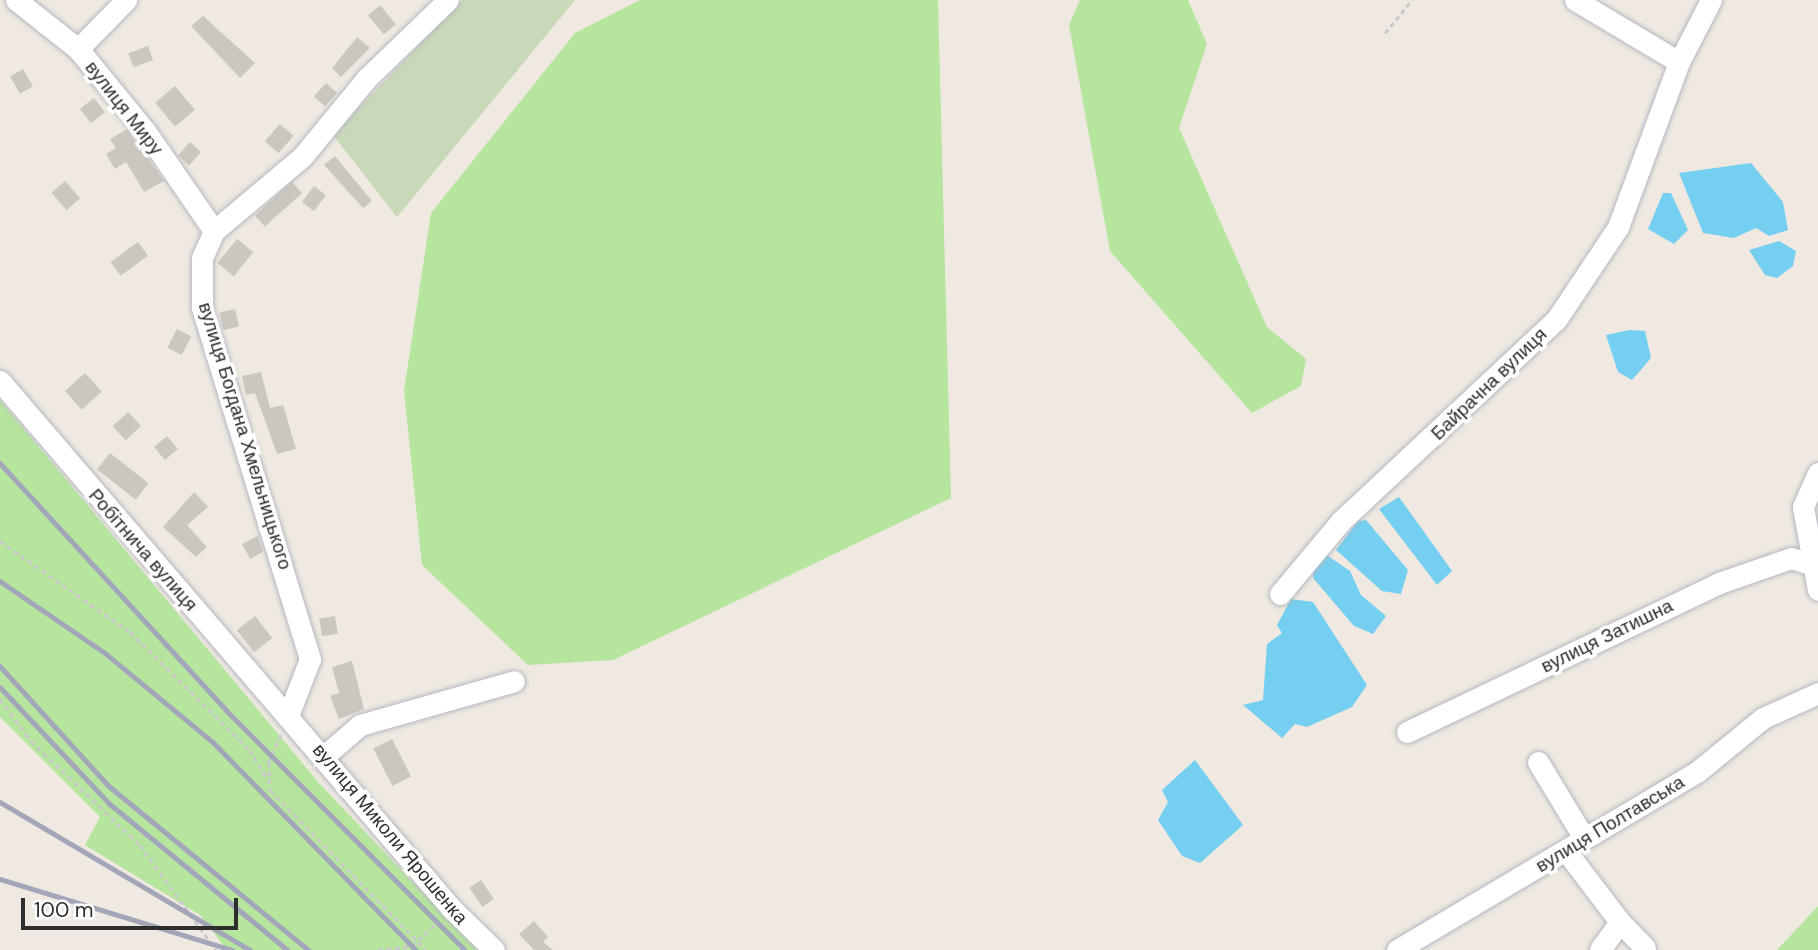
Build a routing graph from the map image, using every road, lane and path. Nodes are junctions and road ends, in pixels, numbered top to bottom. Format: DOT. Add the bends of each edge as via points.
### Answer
graph roads {
  1 [pos="16,0"];
  2 [pos="125,0"];
  3 [pos="448,0"];
  4 [pos="1412,0"];
  5 [pos="1575,0"];
  6 [pos="1711,0"];
  7 [pos="1385,33"];
  8 [pos="78,49"];
  9 [pos="1679,62"];
  10 [pos="214,232"];
  11 [pos="0,381"];
  12 [pos="1818,473"];
  13 [pos="0,541"];
  14 [pos="1811,564"];
  15 [pos="1818,590"];
  16 [pos="1280,594"];
  17 [pos="514,681"];
  18 [pos="1818,693"];
  19 [pos="0,699"];
  20 [pos="288,716"];
  21 [pos="1407,732"];
  22 [pos="324,756"];
  23 [pos="1538,762"];
  24 [pos="267,778"];
  25 [pos="1584,838"];
  26 [pos="1566,850"];
  27 [pos="442,917"];
  28 [pos="1620,922"];
  29 [pos="417,942"];
  30 [pos="1645,948"];
  31 [pos="216,950"];
  32 [pos="378,950"];
  33 [pos="426,950"];
  34 [pos="494,950"];
  35 [pos="1397,950"];
  36 [pos="1601,950"];
  1 -- 8 [label="street, вулиця Миру"];
  2 -- 8 [label="street"];
  3 -- 10 [label="street, вулиця Богдана Хмельницького" via="368,78 303,158"];
  4 -- 7 [label="path"];
  5 -- 9 [label="street"];
  6 -- 9 [label="street, Байрачна вулиця"];
  8 -- 10 [label="street, вулиця Миру" via="146,132"];
  9 -- 16 [label="street, Байрачна вулиця" via="1618,227 1556,320 1341,521"];
  10 -- 20 [label="street, вулиця Богдана Хмельницького" via="201,258 202,307 310,659"];
  11 -- 20 [label="street, Робітнича вулиця"];
  12 -- 14 [label="street" via="1803,506"];
  13 -- 24 [label="path" via="130,632 250,750"];
  14 -- 15 [label="street"];
  14 -- 21 [label="street, вулиця Затишна" via="1791,558 1719,583"];
  17 -- 22 [label="street" via="360,725"];
  18 -- 25 [label="street, вулиця Полтавська" via="1763,718 1697,772"];
  19 -- 31 [label="path" via="31,740 140,845"];
  20 -- 22 [label="street, вулиця Миколи Ярошенка"];
  20 -- 24 [label="path"];
  22 -- 34 [label="street, вулиця Миколи Ярошенка"];
  23 -- 25 [label="street"];
  24 -- 29 [label="path" via="270,790 308,832"];
  25 -- 26 [label="street, вулиця Полтавська"];
  26 -- 28 [label="street"];
  26 -- 35 [label="street, вулиця Полтавська"];
  27 -- 29 [label="path"];
  28 -- 30 [label="street"];
  28 -- 36 [label="street"];
  29 -- 32 [label="path"];
  29 -- 33 [label="path"];
}
